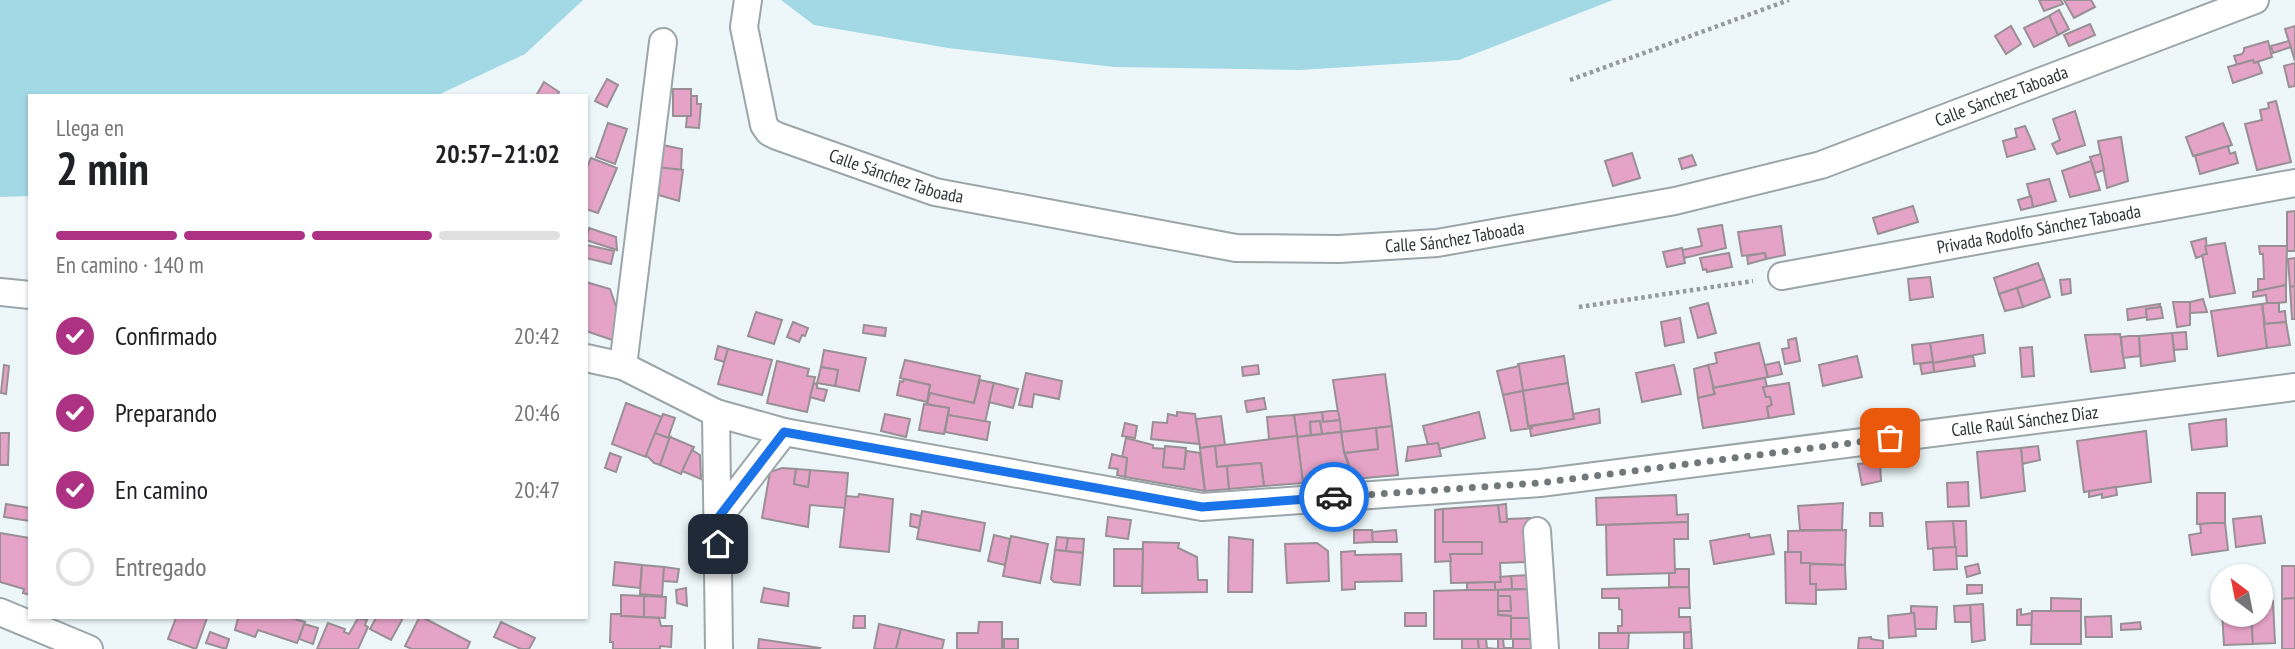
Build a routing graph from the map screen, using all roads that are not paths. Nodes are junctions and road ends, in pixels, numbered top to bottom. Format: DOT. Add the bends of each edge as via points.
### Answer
graph roads {
  1 [pos="748,0"];
  2 [pos="2255,0"];
  3 [pos="663,42"];
  4 [pos="2295,183"];
  5 [pos="1782,276"];
  6 [pos="0,292"];
  7 [pos="28,295"];
  8 [pos="588,358"];
  9 [pos="623,366"];
  10 [pos="2295,387"];
  11 [pos="716,413"];
  12 [pos="784,432"];
  13 [pos="718,518"];
  14 [pos="1537,531"];
  15 [pos="0,612"];
  16 [pos="89,649"];
  17 [pos="719,649"];
  18 [pos="1545,649"];
  1 -- 2 [label="street, Calle Sánchez Taboada" via="744,27 761,112 764,125 777,136 935,192 1236,248 1339,249 1437,243 1675,201 1821,165"];
  3 -- 9 [label="street"];
  4 -- 5 [label="street, Privada Rodolfo Sánchez Taboada"];
  6 -- 7 [label="street"];
  8 -- 9 [label="street, Calle Raúl Sánchez Díaz"];
  9 -- 11 [label="street, Calle Raúl Sánchez Díaz"];
  10 -- 12 [label="street, Calle Raúl Sánchez Díaz" via="1539,483 1202,507"];
  11 -- 12 [label="street, Calle Raúl Sánchez Díaz"];
  11 -- 13 [label="street"];
  12 -- 13 [label="street"];
  13 -- 17 [label="street"];
  14 -- 18 [label="street"];
  15 -- 16 [label="street"];
}
